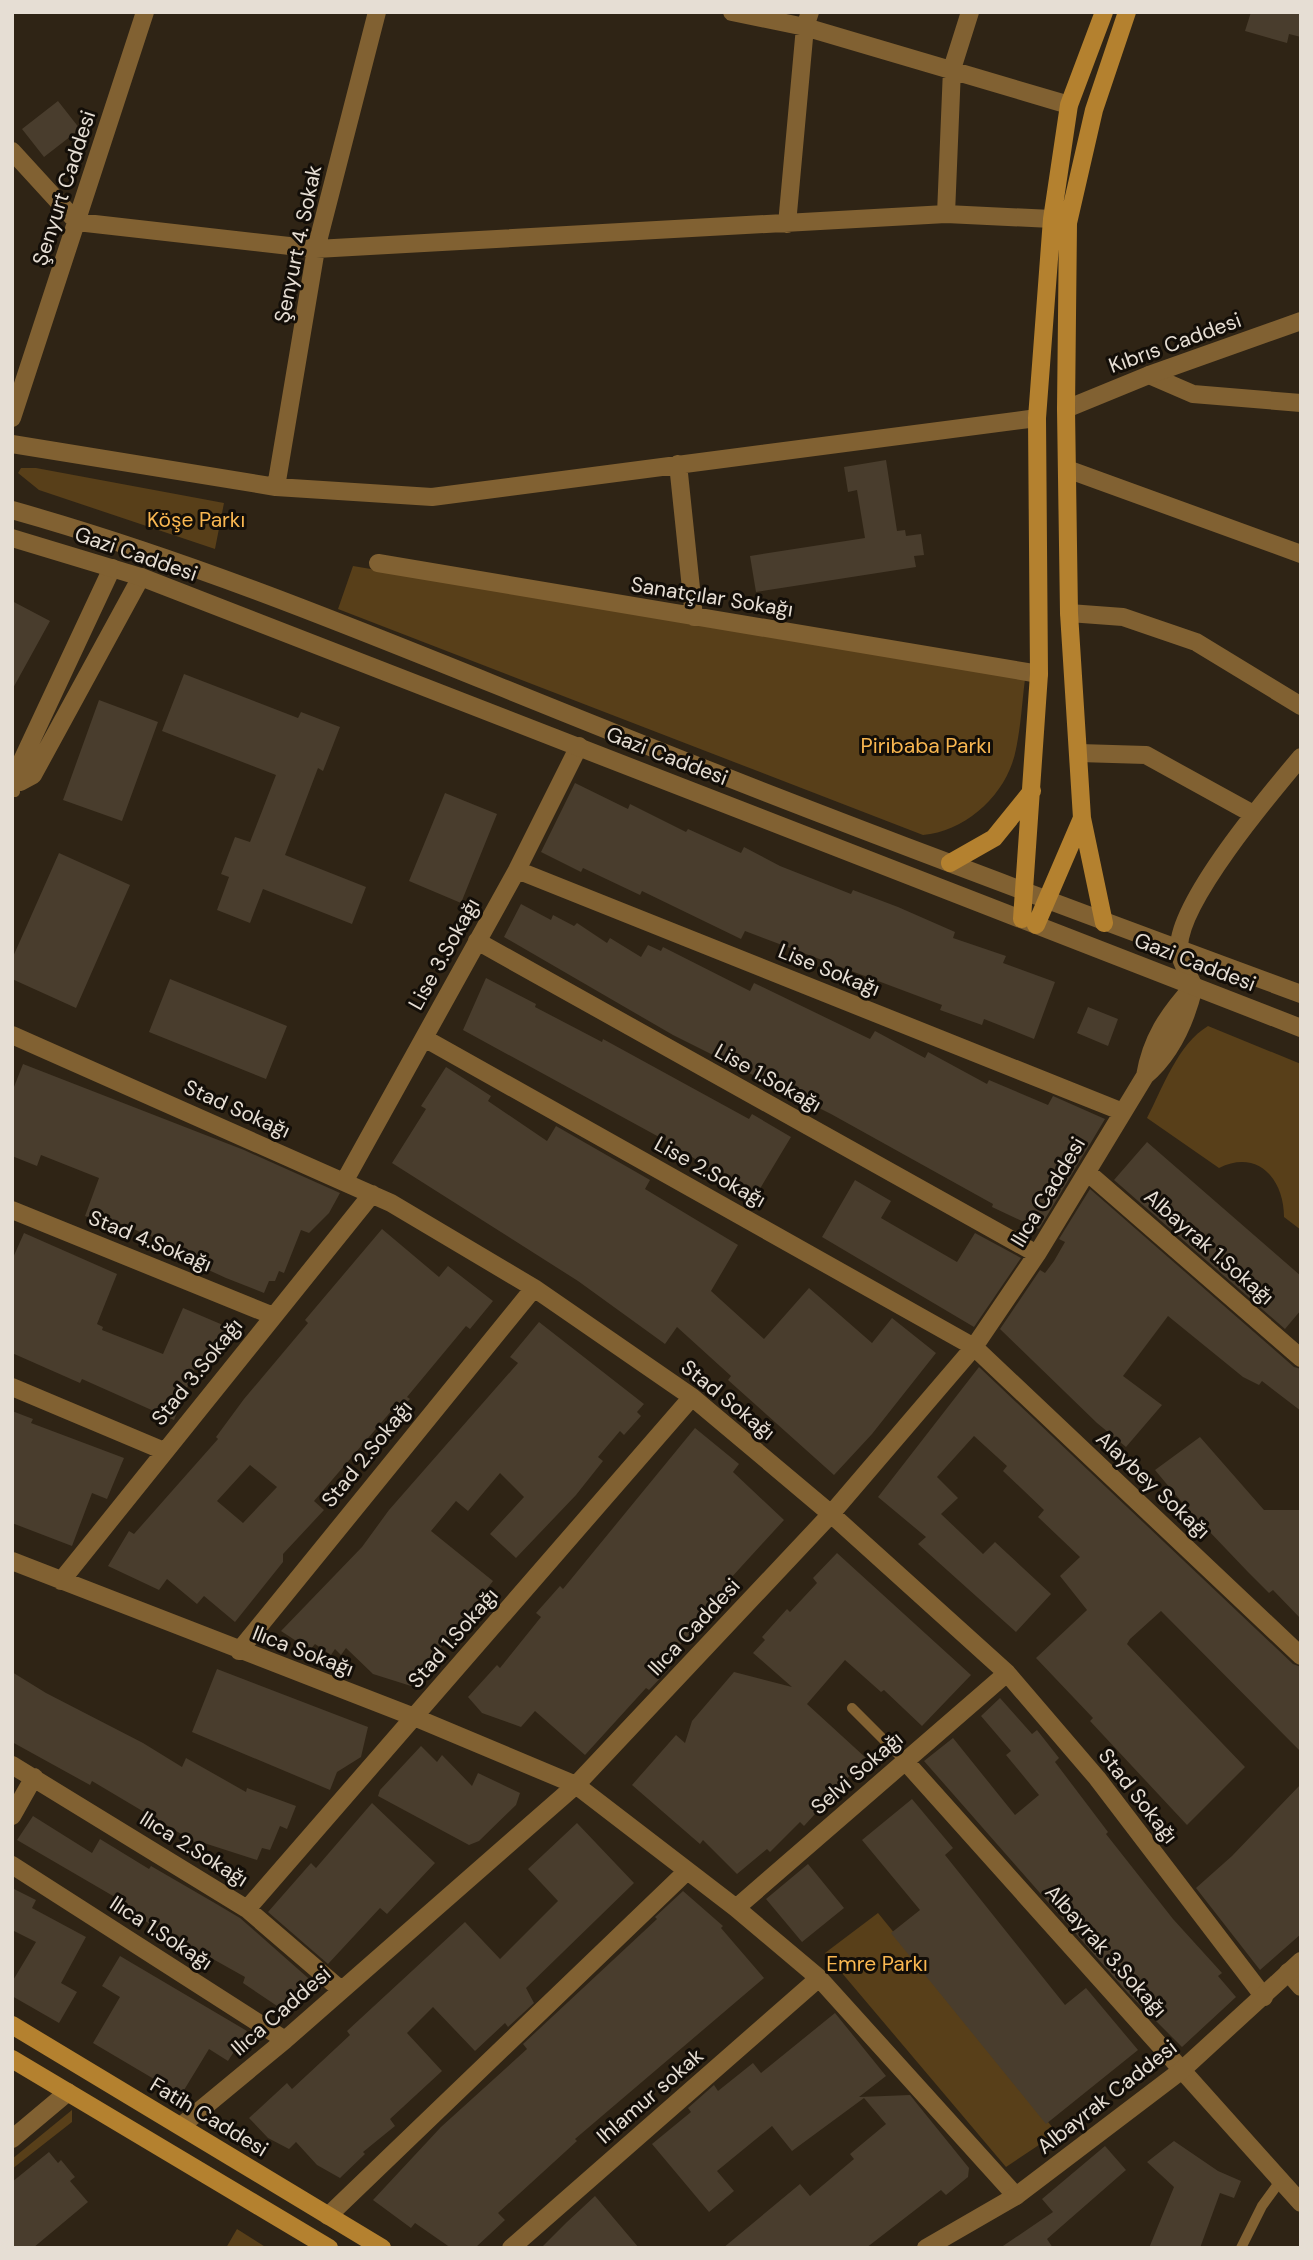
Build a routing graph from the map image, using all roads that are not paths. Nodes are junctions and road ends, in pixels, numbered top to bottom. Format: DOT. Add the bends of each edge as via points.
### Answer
graph roads {
  1 [pos="145,12"];
  2 [pos="377,12"];
  3 [pos="732,12"];
  4 [pos="970,12"];
  5 [pos="1104,12"];
  6 [pos="1127,12"];
  7 [pos="807,20"];
  8 [pos="952,69"];
  9 [pos="1069,105"];
  10 [pos="12,151"];
  11 [pos="946,214"];
  12 [pos="1052,219"];
  13 [pos="77,222"];
  14 [pos="787,224"];
  15 [pos="316,249"];
  16 [pos="1301,321"];
  17 [pos="1149,374"];
  18 [pos="1301,403"];
  19 [pos="1066,409"];
  20 [pos="12,418"];
  21 [pos="1037,418"];
  22 [pos="12,444"];
  23 [pos="678,464"];
  24 [pos="1067,469"];
  25 [pos="276,487"];
  26 [pos="12,510"];
  27 [pos="12,538"];
  28 [pos="120,541"];
  29 [pos="150,552"];
  30 [pos="1301,554"];
  31 [pos="378,563"];
  32 [pos="112,568"];
  33 [pos="141,577"];
  34 [pos="1069,613"];
  35 [pos="694,617"];
  36 [pos="1039,674"];
  37 [pos="1301,706"];
  38 [pos="579,746"];
  39 [pos="1079,753"];
  40 [pos="1301,757"];
  41 [pos="15,791"];
  42 [pos="1032,792"];
  43 [pos="1253,814"];
  44 [pos="1082,818"];
  45 [pos="950,863"];
  46 [pos="517,870"];
  47 [pos="1026,893"];
  48 [pos="1045,900"];
  49 [pos="1029,922"];
  50 [pos="1104,923"];
  51 [pos="477,941"];
  52 [pos="1178,948"];
  53 [pos="1194,987"];
  54 [pos="1301,993"];
  55 [pos="1301,1028"];
  56 [pos="12,1035"];
  57 [pos="424,1038"];
  58 [pos="1123,1112"];
  59 [pos="1087,1172"];
  60 [pos="344,1182"];
  61 [pos="372,1194"];
  62 [pos="12,1210"];
  63 [pos="1037,1254"];
  64 [pos="534,1288"];
  65 [pos="271,1315"];
  66 [pos="974,1347"];
  67 [pos="1301,1358"];
  68 [pos="12,1387"];
  69 [pos="692,1397"];
  70 [pos="164,1451"];
  71 [pos="831,1514"];
  72 [pos="12,1561"];
  73 [pos="61,1581"];
  74 [pos="1299,1650"];
  75 [pos="239,1651"];
  76 [pos="1007,1673"];
  77 [pos="852,1708"];
  78 [pos="414,1717"];
  79 [pos="905,1761"];
  80 [pos="12,1765"];
  81 [pos="34,1777"];
  82 [pos="576,1785"];
  83 [pos="12,1816"];
  84 [pos="12,1865"];
  85 [pos="686,1872"];
  86 [pos="736,1908"];
  87 [pos="247,1909"];
  88 [pos="1294,1967"];
  89 [pos="819,1978"];
  90 [pos="1301,1987"];
  91 [pos="341,1989"];
  92 [pos="1264,1997"];
  93 [pos="12,2025"];
  94 [pos="285,2040"];
  95 [pos="12,2059"];
  96 [pos="1182,2070"];
  97 [pos="68,2092"];
  98 [pos="181,2126"];
  99 [pos="12,2139"];
  100 [pos="1281,2180"];
  101 [pos="1016,2196"];
  102 [pos="1301,2203"];
  103 [pos="328,2216"];
  104 [pos="329,2248"];
  105 [pos="382,2248"];
  106 [pos="511,2248"];
  107 [pos="926,2248"];
  108 [pos="1241,2248"];
  1 -- 13 [label="street, Şenyurt Caddesi"];
  2 -- 15 [label="street, Şenyurt 4. Sokak"];
  3 -- 7 [label="street"];
  4 -- 8 [label="street"];
  5 -- 9 [label="main road"];
  6 -- 19 [label="main road" via="1094,110 1068,223"];
  7 -- 8 [label="street"];
  7 -- 14 [label="street"];
  8 -- 9 [label="street"];
  8 -- 11 [label="street"];
  9 -- 12 [label="main road"];
  10 -- 13 [label="street"];
  11 -- 12 [label="street"];
  11 -- 14 [label="street"];
  12 -- 21 [label="main road"];
  13 -- 15 [label="street"];
  13 -- 20 [label="street, Şenyurt Caddesi"];
  14 -- 15 [label="street"];
  15 -- 25 [label="street, Şenyurt 4. Sokak"];
  16 -- 17 [label="street, Kıbrıs Caddesi"];
  17 -- 18 [label="street" via="1193,394"];
  17 -- 19 [label="street, Kıbrıs Caddesi"];
  19 -- 24 [label="main road"];
  21 -- 23 [label="street"];
  21 -- 36 [label="main road"];
  22 -- 25 [label="street"];
  23 -- 25 [label="street" via="432,497"];
  23 -- 35 [label="street"];
  24 -- 30 [label="street"];
  24 -- 34 [label="main road"];
  26 -- 28 [label="street, Gazi Caddesi"];
  27 -- 32 [label="street, Gazi Caddesi"];
  28 -- 29 [label="street, Gazi Caddesi"];
  28 -- 32 [label="street"];
  29 -- 33 [label="street"];
  29 -- 45 [label="street, Gazi Caddesi"];
  31 -- 35 [label="street, Sanatçılar Sokağı"];
  32 -- 33 [label="street, Gazi Caddesi"];
  32 -- 41 [label="street" via="18,769"];
  33 -- 38 [label="street, Gazi Caddesi"];
  33 -- 41 [label="street" via="33,775"];
  34 -- 37 [label="street" via="1123,617 1196,642"];
  34 -- 39 [label="main road"];
  35 -- 36 [label="street, Sanatçılar Sokağı"];
  36 -- 42 [label="main road"];
  38 -- 46 [label="street, Lise 3.Sokağı"];
  38 -- 49 [label="street, Gazi Caddesi"];
  39 -- 43 [label="street" via="1146,755"];
  39 -- 44 [label="main road"];
  40 -- 43 [label="street"];
  42 -- 45 [label="main road" via="994,838"];
  42 -- 47 [label="main road"];
  43 -- 52 [label="street" via="1186,915"];
  44 -- 48 [label="main road"];
  44 -- 50 [label="main road"];
  45 -- 47 [label="street, Gazi Caddesi"];
  46 -- 51 [label="street, Lise 3.Sokağı"];
  46 -- 58 [label="street, Lise Sokağı"];
  47 -- 48 [label="street, Gazi Caddesi"];
  47 -- 49 [label="main road"];
  48 -- 49 [label="main road"];
  48 -- 50 [label="street, Gazi Caddesi"];
  49 -- 53 [label="street, Gazi Caddesi"];
  50 -- 52 [label="street, Gazi Caddesi"];
  51 -- 57 [label="street, Lise 3.Sokağı"];
  51 -- 63 [label="street, Lise 1.Sokağı"];
  52 -- 53 [label="street"];
  52 -- 54 [label="street, Gazi Caddesi"];
  53 -- 55 [label="street, Gazi Caddesi"];
  53 -- 58 [label="street, Ilıca Caddesi" via="1187,1017"];
  56 -- 60 [label="street, Stad Sokağı"];
  57 -- 60 [label="street, Lise 3.Sokağı"];
  57 -- 66 [label="street, Lise 2.Sokağı"];
  58 -- 59 [label="street, Ilıca Caddesi"];
  59 -- 63 [label="street, Ilıca Caddesi"];
  59 -- 67 [label="street, Albayrak 1.Sokağı"];
  60 -- 61 [label="street, Stad Sokağı"];
  61 -- 64 [label="street, Stad Sokağı"];
  61 -- 65 [label="street, Stad 3.Sokağı"];
  62 -- 65 [label="street, Stad 4.Sokağı"];
  63 -- 66 [label="street, Ilıca Caddesi"];
  64 -- 69 [label="street, Stad Sokağı"];
  64 -- 75 [label="street, Stad 2.Sokağı"];
  65 -- 70 [label="street, Stad 3.Sokağı"];
  66 -- 71 [label="street, Ilıca Caddesi"];
  66 -- 74 [label="street, Alaybey Sokağı"];
  68 -- 70 [label="street"];
  69 -- 71 [label="street, Stad Sokağı"];
  69 -- 78 [label="street, Stad 1.Sokağı"];
  70 -- 73 [label="street, Stad 3.Sokağı"];
  71 -- 76 [label="street, Stad Sokağı"];
  71 -- 82 [label="street, Ilıca Caddesi"];
  72 -- 73 [label="street, Ilıca Sokağı"];
  73 -- 75 [label="street, Ilıca Sokağı"];
  75 -- 78 [label="street, Ilıca Sokağı"];
  76 -- 79 [label="street, Selvi Sokağı"];
  76 -- 92 [label="street, Stad Sokağı" via="1097,1778"];
  77 -- 79 [label="lane"];
  78 -- 82 [label="street, Ilıca Sokağı"];
  78 -- 87 [label="street, Stad 1.Sokağı"];
  79 -- 86 [label="street, Selvi Sokağı"];
  79 -- 96 [label="street, Albayrak 3.Sokağı"];
  80 -- 81 [label="street, Ilıca 2.Sokağı"];
  81 -- 83 [label="street"];
  81 -- 87 [label="street, Ilıca 2.Sokağı"];
  82 -- 85 [label="street, Ilıca Sokağı"];
  82 -- 91 [label="street, Ilıca Caddesi"];
  84 -- 94 [label="street, Ilıca 1.Sokağı"];
  85 -- 86 [label="street, Ilıca Sokağı"];
  85 -- 103 [label="street"];
  86 -- 89 [label="street, Ilıca Sokağı"];
  87 -- 91 [label="street, Ilıca 2.Sokağı"];
  88 -- 90 [label="street"];
  88 -- 92 [label="street, Albayrak Caddesi"];
  89 -- 101 [label="street, Ilıca Sokağı"];
  89 -- 106 [label="street, Ihlamur sokak"];
  91 -- 94 [label="street, Ilıca Caddesi"];
  92 -- 96 [label="street, Albayrak Caddesi"];
  93 -- 98 [label="main road, Fatih Caddesi"];
  94 -- 98 [label="street, Ilıca Caddesi"];
  95 -- 97 [label="main road"];
  96 -- 100 [label="street, Albayrak 3.Sokağı"];
  96 -- 101 [label="street, Albayrak Caddesi"];
  97 -- 99 [label="street"];
  97 -- 104 [label="main road"];
  98 -- 103 [label="main road, Fatih Caddesi"];
  100 -- 102 [label="street, Albayrak 3.Sokağı"];
  100 -- 108 [label="lane"];
  101 -- 107 [label="street, Albayrak Caddesi"];
  103 -- 105 [label="main road, Fatih Caddesi"];
}
